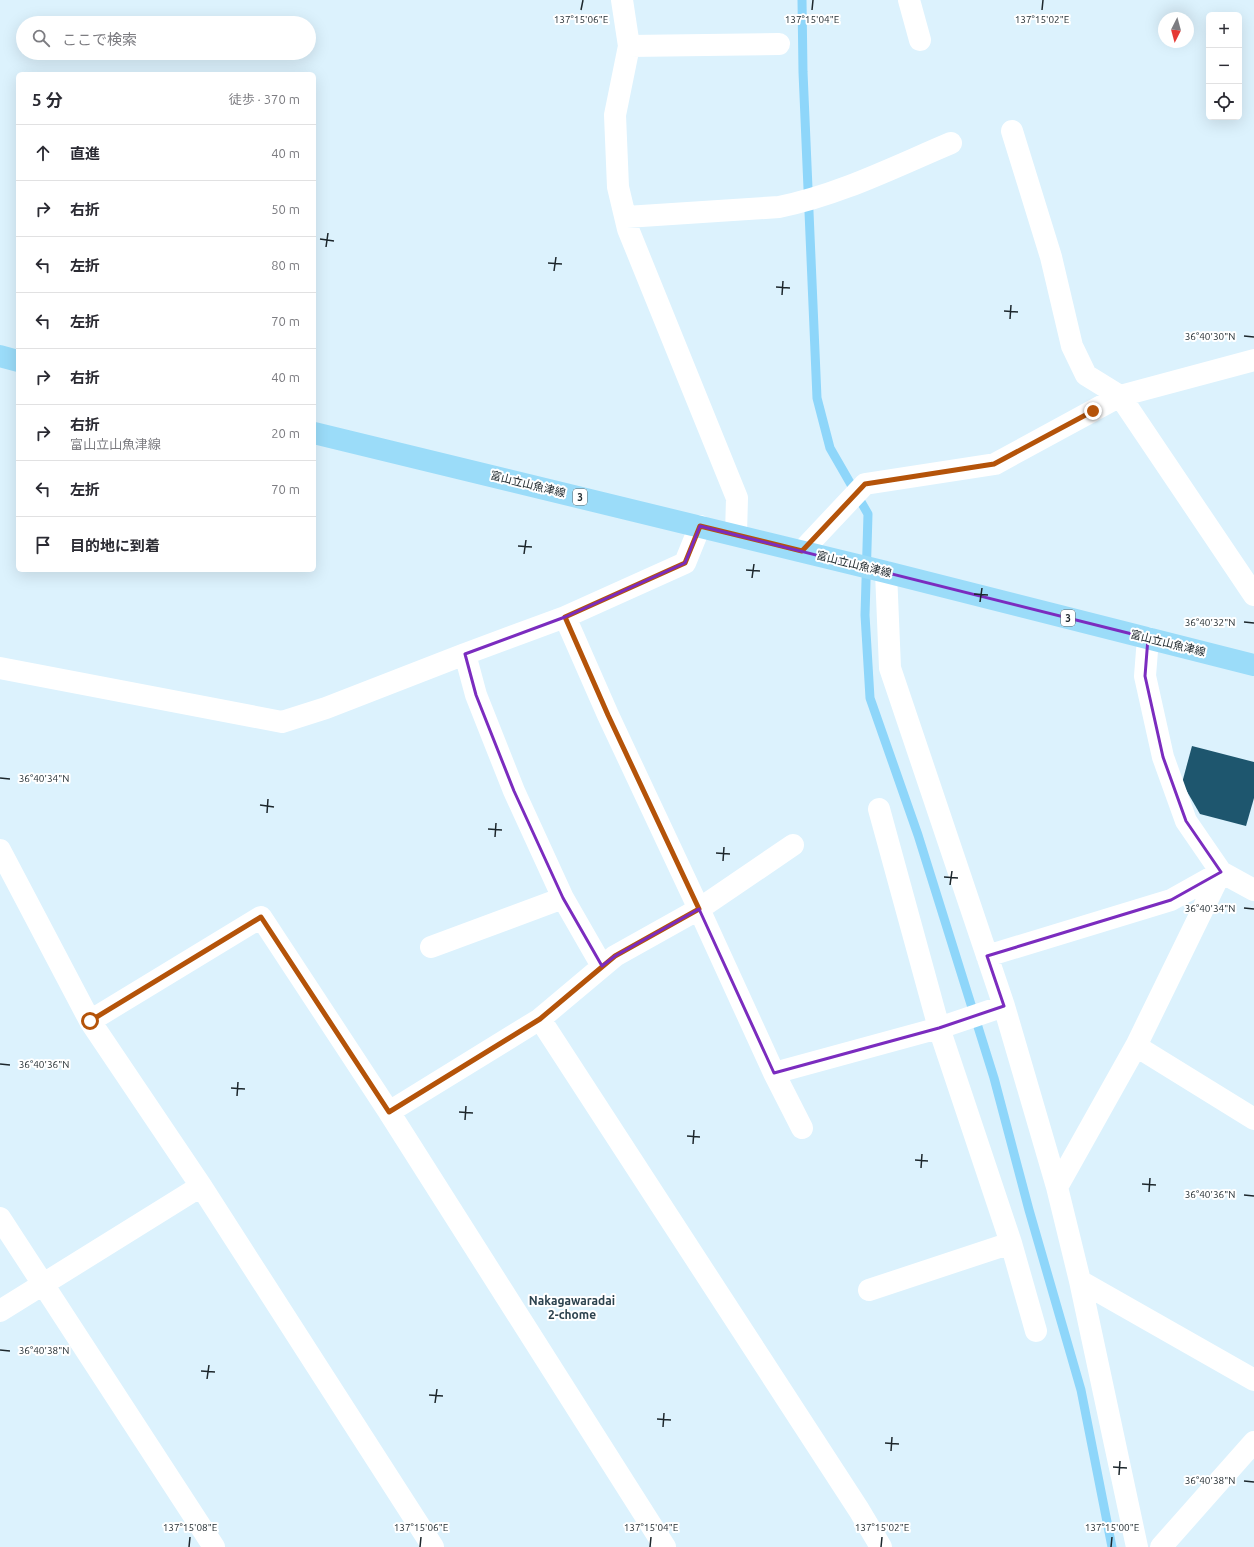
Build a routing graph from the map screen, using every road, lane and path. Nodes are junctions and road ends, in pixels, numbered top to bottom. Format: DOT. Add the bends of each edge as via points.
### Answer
graph roads {
  1 [pos="622,0"];
  2 [pos="909,0"];
  3 [pos="920,40"];
  4 [pos="779,44"];
  5 [pos="628,46"];
  6 [pos="1012,130"];
  7 [pos="951,143"];
  8 [pos="626,217"];
  9 [pos="0,356"];
  10 [pos="16,360"];
  11 [pos="1254,360"];
  12 [pos="1120,396"];
  13 [pos="316,432"];
  14 [pos="700,526"];
  15 [pos="736,535"];
  16 [pos="802,551"];
  17 [pos="884,572"];
  18 [pos="1254,595"];
  19 [pos="565,617"];
  20 [pos="1148,638"];
  21 [pos="465,654"];
  22 [pos="1254,665"];
  23 [pos="0,668"];
  24 [pos="879,809"];
  25 [pos="794,845"];
  26 [pos="0,850"];
  27 [pos="1221,872"];
  28 [pos="1254,890"];
  29 [pos="563,898"];
  30 [pos="699,909"];
  31 [pos="431,947"];
  32 [pos="987,956"];
  33 [pos="602,966"];
  34 [pos="999,1008"];
  35 [pos="540,1019"];
  36 [pos="90,1021"];
  37 [pos="947,1025"];
  38 [pos="1136,1046"];
  39 [pos="774,1073"];
  40 [pos="389,1112"];
  41 [pos="1254,1119"];
  42 [pos="802,1128"];
  43 [pos="200,1186"];
  44 [pos="1057,1187"];
  45 [pos="0,1218"];
  46 [pos="1011,1243"];
  47 [pos="1080,1281"];
  48 [pos="43,1284"];
  49 [pos="869,1290"];
  50 [pos="0,1311"];
  51 [pos="1036,1332"];
  52 [pos="1254,1380"];
  53 [pos="1254,1442"];
  54 [pos="214,1547"];
  55 [pos="433,1547"];
  56 [pos="665,1547"];
  57 [pos="881,1547"];
  58 [pos="1137,1547"];
  59 [pos="1161,1547"];
  1 -- 5 [label="street"];
  2 -- 3 [label="street"];
  4 -- 5 [label="street"];
  5 -- 8 [label="street" via="615,115 618,187"];
  6 -- 12 [label="street" via="1052,257 1072,346 1086,375"];
  7 -- 8 [label="street" via="837,192 779,208"];
  8 -- 15 [label="street" via="628,229 737,498"];
  9 -- 10 [label="main road"];
  11 -- 12 [label="street"];
  12 -- 16 [label="street" via="994,464 865,484"];
  12 -- 18 [label="street"];
  13 -- 14 [label="main road, 富山立山魚津線 / 3"];
  14 -- 15 [label="main road, 富山立山魚津線 / 3"];
  14 -- 19 [label="street" via="685,563"];
  15 -- 16 [label="main road, 富山立山魚津線 / 3"];
  16 -- 17 [label="main road, 富山立山魚津線 / 3"];
  17 -- 20 [label="main road, 富山立山魚津線 / 3"];
  17 -- 32 [label="street" via="890,668"];
  19 -- 21 [label="street"];
  19 -- 30 [label="street"];
  20 -- 22 [label="main road, 富山立山魚津線 / 3"];
  20 -- 27 [label="street" via="1145,676 1163,757 1186,821"];
  21 -- 23 [label="street" via="326,708 282,722"];
  21 -- 29 [label="street" via="476,695 514,791"];
  24 -- 37 [label="street"];
  25 -- 30 [label="street"];
  26 -- 36 [label="street"];
  27 -- 28 [label="street"];
  27 -- 32 [label="street" via="1171,900"];
  27 -- 38 [label="street"];
  29 -- 31 [label="street"];
  29 -- 33 [label="street"];
  30 -- 33 [label="street" via="615,956"];
  30 -- 39 [label="street"];
  32 -- 34 [label="street"];
  33 -- 35 [label="street"];
  34 -- 37 [label="street"];
  34 -- 44 [label="street"];
  35 -- 40 [label="street"];
  35 -- 57 [label="street"];
  36 -- 40 [label="street" via="261,917"];
  36 -- 43 [label="street"];
  37 -- 39 [label="street"];
  37 -- 46 [label="street"];
  38 -- 41 [label="street"];
  38 -- 44 [label="street"];
  39 -- 42 [label="street"];
  40 -- 56 [label="street"];
  43 -- 48 [label="street"];
  43 -- 55 [label="street"];
  44 -- 47 [label="street"];
  45 -- 48 [label="street"];
  46 -- 49 [label="street"];
  46 -- 51 [label="street"];
  47 -- 52 [label="street"];
  47 -- 58 [label="street"];
  48 -- 50 [label="street"];
  48 -- 54 [label="street"];
  53 -- 59 [label="street"];
}
